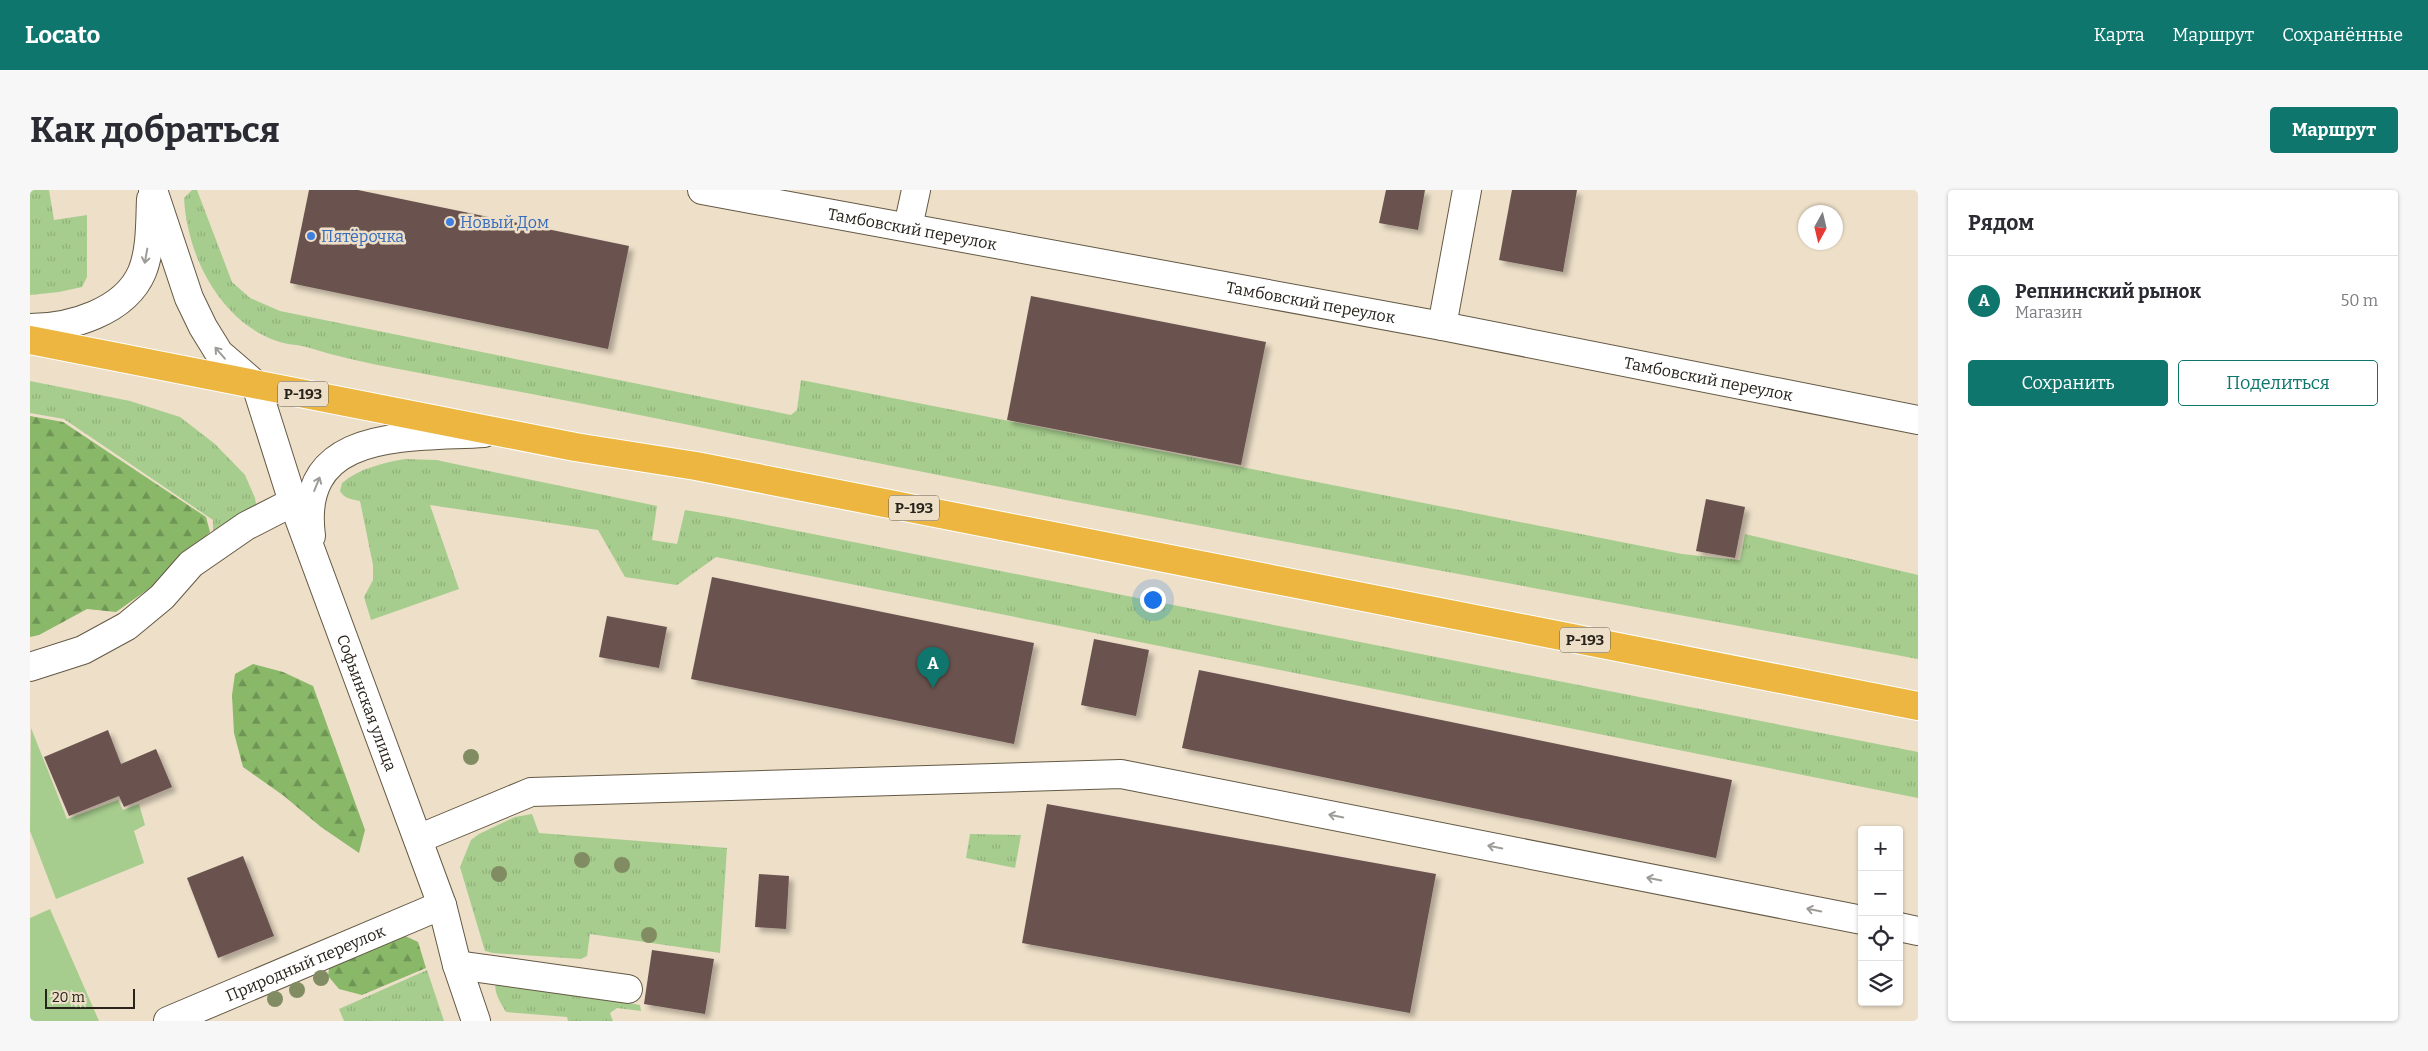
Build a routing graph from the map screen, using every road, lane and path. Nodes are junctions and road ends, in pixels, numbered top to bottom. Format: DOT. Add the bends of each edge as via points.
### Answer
graph roads {
  1 [pos="152,190"];
  2 [pos="702,190"];
  3 [pos="916,190"];
  4 [pos="1467,190"];
  5 [pos="908,227"];
  6 [pos="1442,326"];
  7 [pos="30,328"];
  8 [pos="30,340"];
  9 [pos="256,385"];
  10 [pos="1918,420"];
  11 [pos="500,432"];
  12 [pos="293,502"];
  13 [pos="322,583"];
  14 [pos="30,667"];
  15 [pos="1918,706"];
  16 [pos="418,839"];
  17 [pos="442,905"];
  18 [pos="1858,919"];
  19 [pos="1903,928"];
  20 [pos="1918,931"];
  21 [pos="457,965"];
  22 [pos="628,989"];
  23 [pos="168,1021"];
  24 [pos="476,1021"];
  1 -- 7 [label="street, one-way" via="146,260 130,292 84,319 66,325"];
  9 -- 1 [label="street, one-way" via="219,353 203,327 189,298"];
  2 -- 5 [label="street, Тамбовский переулок"];
  3 -- 5 [label="street"];
  4 -- 6 [label="street"];
  5 -- 6 [label="street, Тамбовский переулок"];
  6 -- 10 [label="street, Тамбовский переулок"];
  8 -- 9 [label="highway, Р-193"];
  9 -- 11 [label="highway, Р-193"];
  9 -- 12 [label="street, Софьинская улица"];
  13 -- 11 [label="street, one-way" via="313,550 310,512 314,488 328,465 350,451 376,442"];
  11 -- 15 [label="highway, Р-193" via="575,448 745,475"];
  12 -- 13 [label="street, Софьинская улица"];
  12 -- 14 [label="street" via="246,526 191,564 162,597 127,626 83,650"];
  13 -- 16 [label="street, Софьинская улица"];
  16 -- 17 [label="street, Софьинская улица"];
  18 -- 16 [label="street, one-way" via="1121,774 531,792"];
  17 -- 21 [label="street, Софьинская улица"];
  17 -- 23 [label="street, Природный переулок"];
  19 -- 20 [label="street"];
  21 -- 22 [label="street"];
  21 -- 24 [label="street, Софьинская улица"];
}
